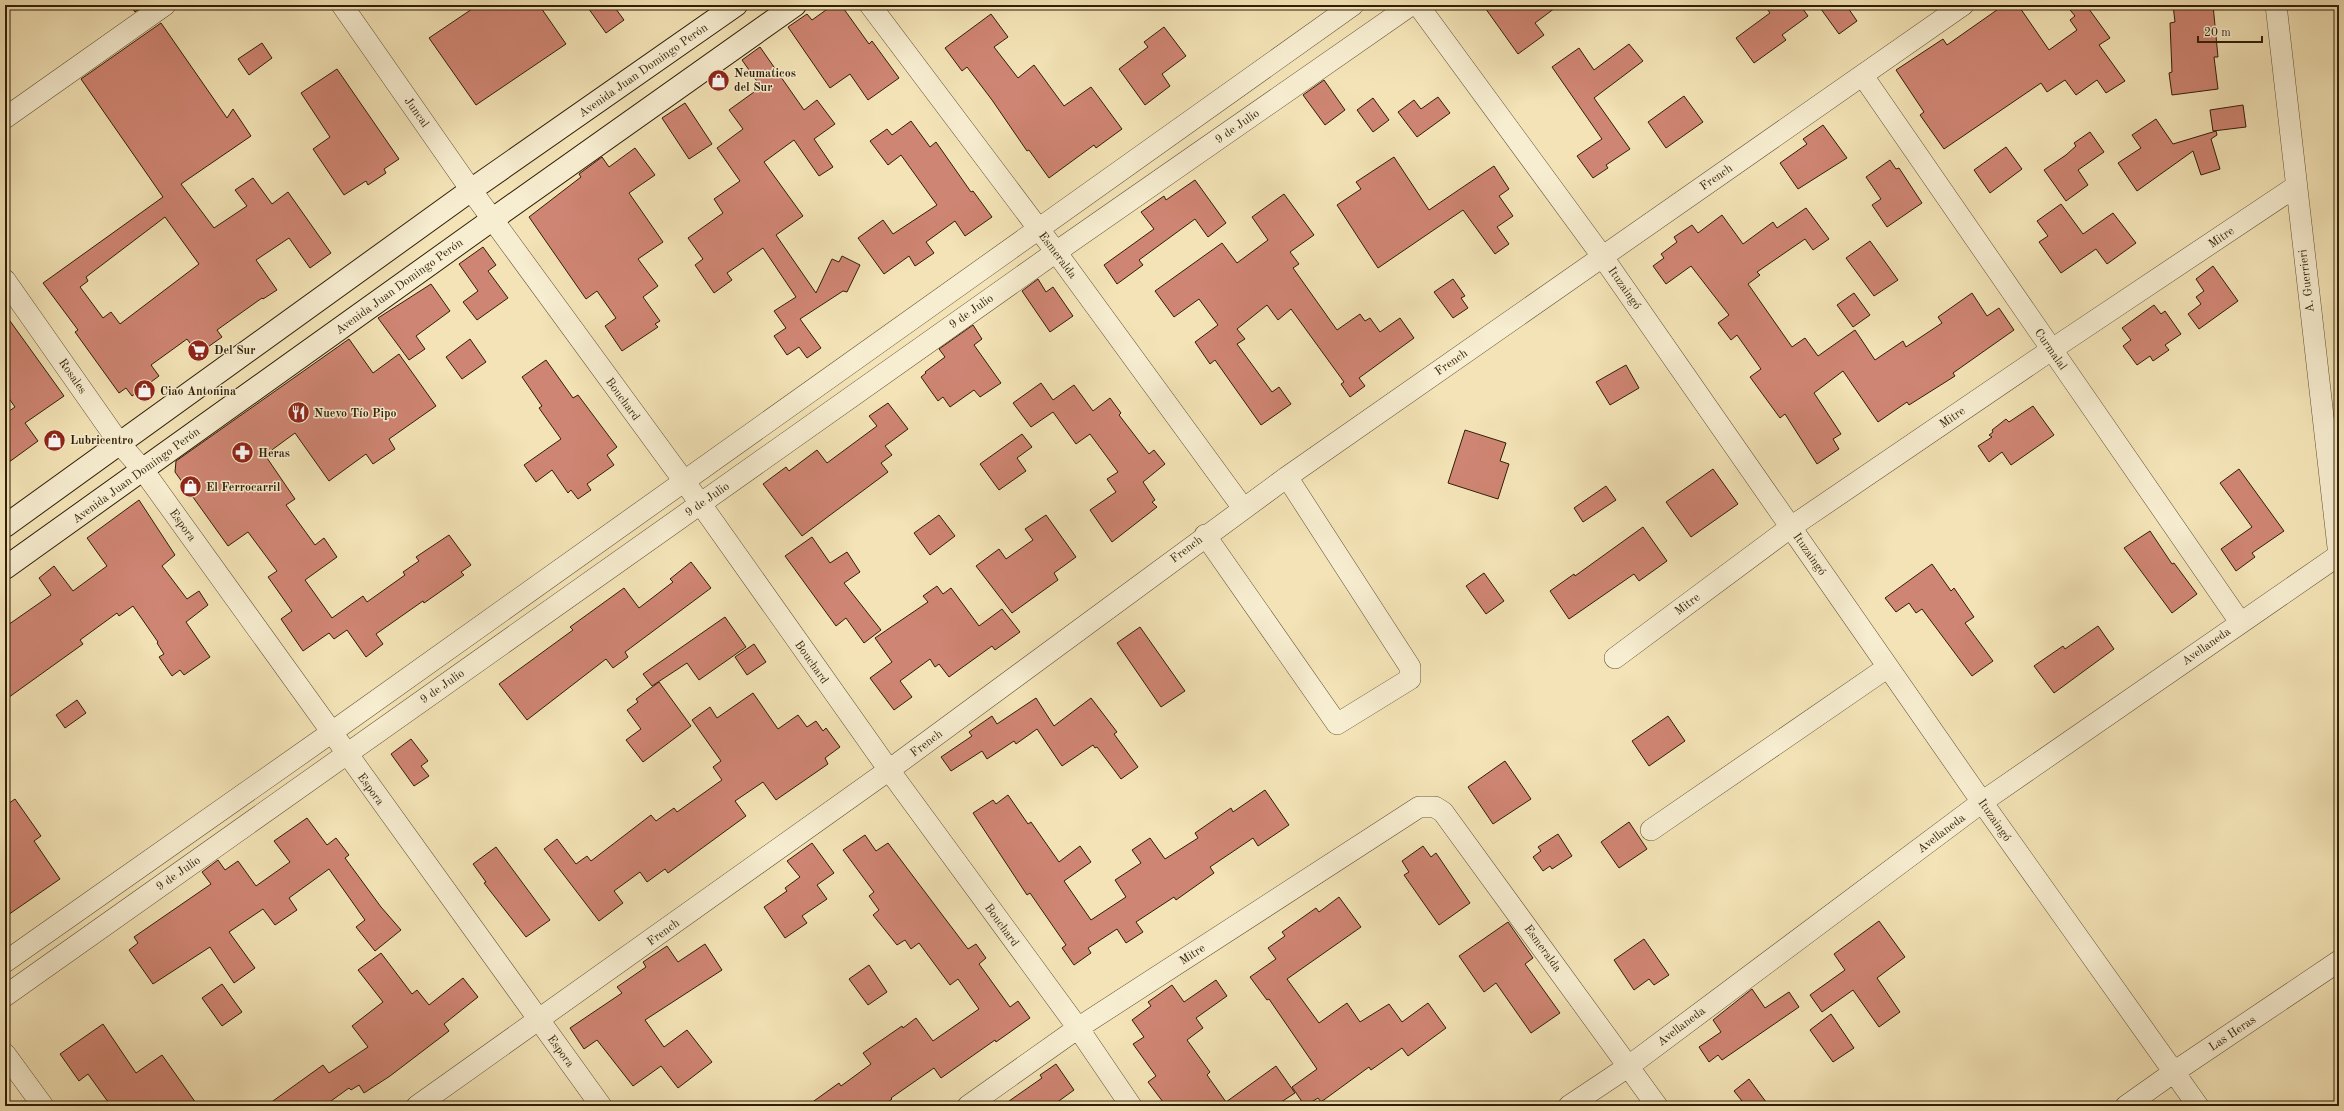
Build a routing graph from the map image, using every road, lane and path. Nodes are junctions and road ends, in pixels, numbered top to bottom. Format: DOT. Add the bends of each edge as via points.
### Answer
graph roads {
  1 [pos="165,5"];
  2 [pos="342,5"];
  3 [pos="736,5"];
  4 [pos="795,5"];
  5 [pos="870,5"];
  6 [pos="1353,5"];
  7 [pos="1411,5"];
  8 [pos="1418,5"];
  9 [pos="1963,5"];
  10 [pos="2276,5"];
  11 [pos="1863,76"];
  12 [pos="5,118"];
  13 [pos="2295,187"];
  14 [pos="471,190"];
  15 [pos="493,219"];
  16 [pos="1037,228"];
  17 [pos="1056,252"];
  18 [pos="1602,256"];
  19 [pos="5,280"];
  20 [pos="2051,350"];
  21 [pos="120,444"];
  22 [pos="143,470"];
  23 [pos="1287,477"];
  24 [pos="683,482"];
  25 [pos="700,503"];
  26 [pos="1243,508"];
  27 [pos="5,526"];
  28 [pos="1791,528"];
  29 [pos="1205,535"];
  30 [pos="2339,555"];
  31 [pos="5,568"];
  32 [pos="2240,622"];
  33 [pos="1616,658"];
  34 [pos="1888,667"];
  35 [pos="332,732"];
  36 [pos="346,754"];
  37 [pos="889,770"];
  38 [pos="1982,802"];
  39 [pos="1419,807"];
  40 [pos="1651,830"];
  41 [pos="2339,961"];
  42 [pos="5,962"];
  43 [pos="5,996"];
  44 [pos="539,1020"];
  45 [pos="1078,1028"];
  46 [pos="5,1054"];
  47 [pos="1628,1066"];
  48 [pos="2174,1072"];
  49 [pos="42,1106"];
  50 [pos="417,1106"];
  51 [pos="601,1106"];
  52 [pos="968,1106"];
  53 [pos="1131,1106"];
  54 [pos="1568,1106"];
  55 [pos="1658,1106"];
  56 [pos="2126,1106"];
  57 [pos="2198,1106"];
  1 -- 12 [label="street"];
  2 -- 14 [label="street, Juncal"];
  3 -- 14 [label="main road, Avenida Juan Domingo Perón"];
  4 -- 15 [label="main road, Avenida Juan Domingo Perón"];
  5 -- 16 [label="street, Esmeralda"];
  6 -- 16 [label="street"];
  7 -- 17 [label="street, 9 de Julio"];
  8 -- 18 [label="street, Ituzaingó"];
  9 -- 11 [label="street, French"];
  10 -- 13 [label="street, A. Guerrieri"];
  11 -- 18 [label="street, French"];
  11 -- 20 [label="street, Curmalal"];
  13 -- 20 [label="street, Mitre"];
  13 -- 30 [label="street, A. Guerrieri"];
  14 -- 15 [label="street, Juncal"];
  14 -- 21 [label="main road, Avenida Juan Domingo Perón"];
  15 -- 22 [label="main road, Avenida Juan Domingo Perón"];
  15 -- 24 [label="street, Bouchard"];
  16 -- 17 [label="street, Esmeralda"];
  16 -- 24 [label="street"];
  17 -- 25 [label="street, 9 de Julio"];
  17 -- 26 [label="street, Esmeralda"];
  18 -- 23 [label="street, French"];
  18 -- 28 [label="street, Ituzaingó"];
  19 -- 21 [label="street, Rosales"];
  20 -- 28 [label="street, Mitre"];
  20 -- 32 [label="street, Curmalal"];
  21 -- 22 [label="street, Rosales"];
  21 -- 27 [label="main road, Avenida Juan Domingo Perón"];
  22 -- 31 [label="main road, Avenida Juan Domingo Perón"];
  22 -- 35 [label="street, Espora"];
  23 -- 26 [label="street, French"];
  23 -- 29 [label="street" via="1410,667 1410,679 1337,724"];
  24 -- 25 [label="street, Bouchard"];
  24 -- 35 [label="street"];
  25 -- 36 [label="street, 9 de Julio"];
  25 -- 37 [label="street, Bouchard"];
  26 -- 29 [label="street, French"];
  28 -- 33 [label="street, Mitre"];
  28 -- 34 [label="street, Ituzaingó"];
  29 -- 37 [label="street, French"];
  30 -- 32 [label="street, Avellaneda"];
  32 -- 38 [label="street, Avellaneda"];
  34 -- 38 [label="street, Ituzaingó"];
  34 -- 40 [label="street"];
  35 -- 36 [label="street, Espora"];
  35 -- 42 [label="street"];
  36 -- 43 [label="street, 9 de Julio"];
  36 -- 44 [label="street, Espora"];
  37 -- 44 [label="street, French"];
  37 -- 45 [label="street, Bouchard"];
  38 -- 47 [label="street, Avellaneda"];
  38 -- 48 [label="street, Ituzaingó"];
  39 -- 45 [label="street, Mitre"];
  39 -- 47 [label="street, Esmeralda" via="1435,807 1443,812"];
  41 -- 48 [label="street, Las Heras"];
  44 -- 50 [label="street, French"];
  44 -- 51 [label="street, Espora"];
  45 -- 52 [label="street, Mitre"];
  45 -- 53 [label="street, Bouchard"];
  46 -- 49 [label="street"];
  47 -- 54 [label="street, Avellaneda"];
  47 -- 55 [label="street, Esmeralda"];
  48 -- 56 [label="street, Las Heras"];
  48 -- 57 [label="street, Ituzaingó"];
}
